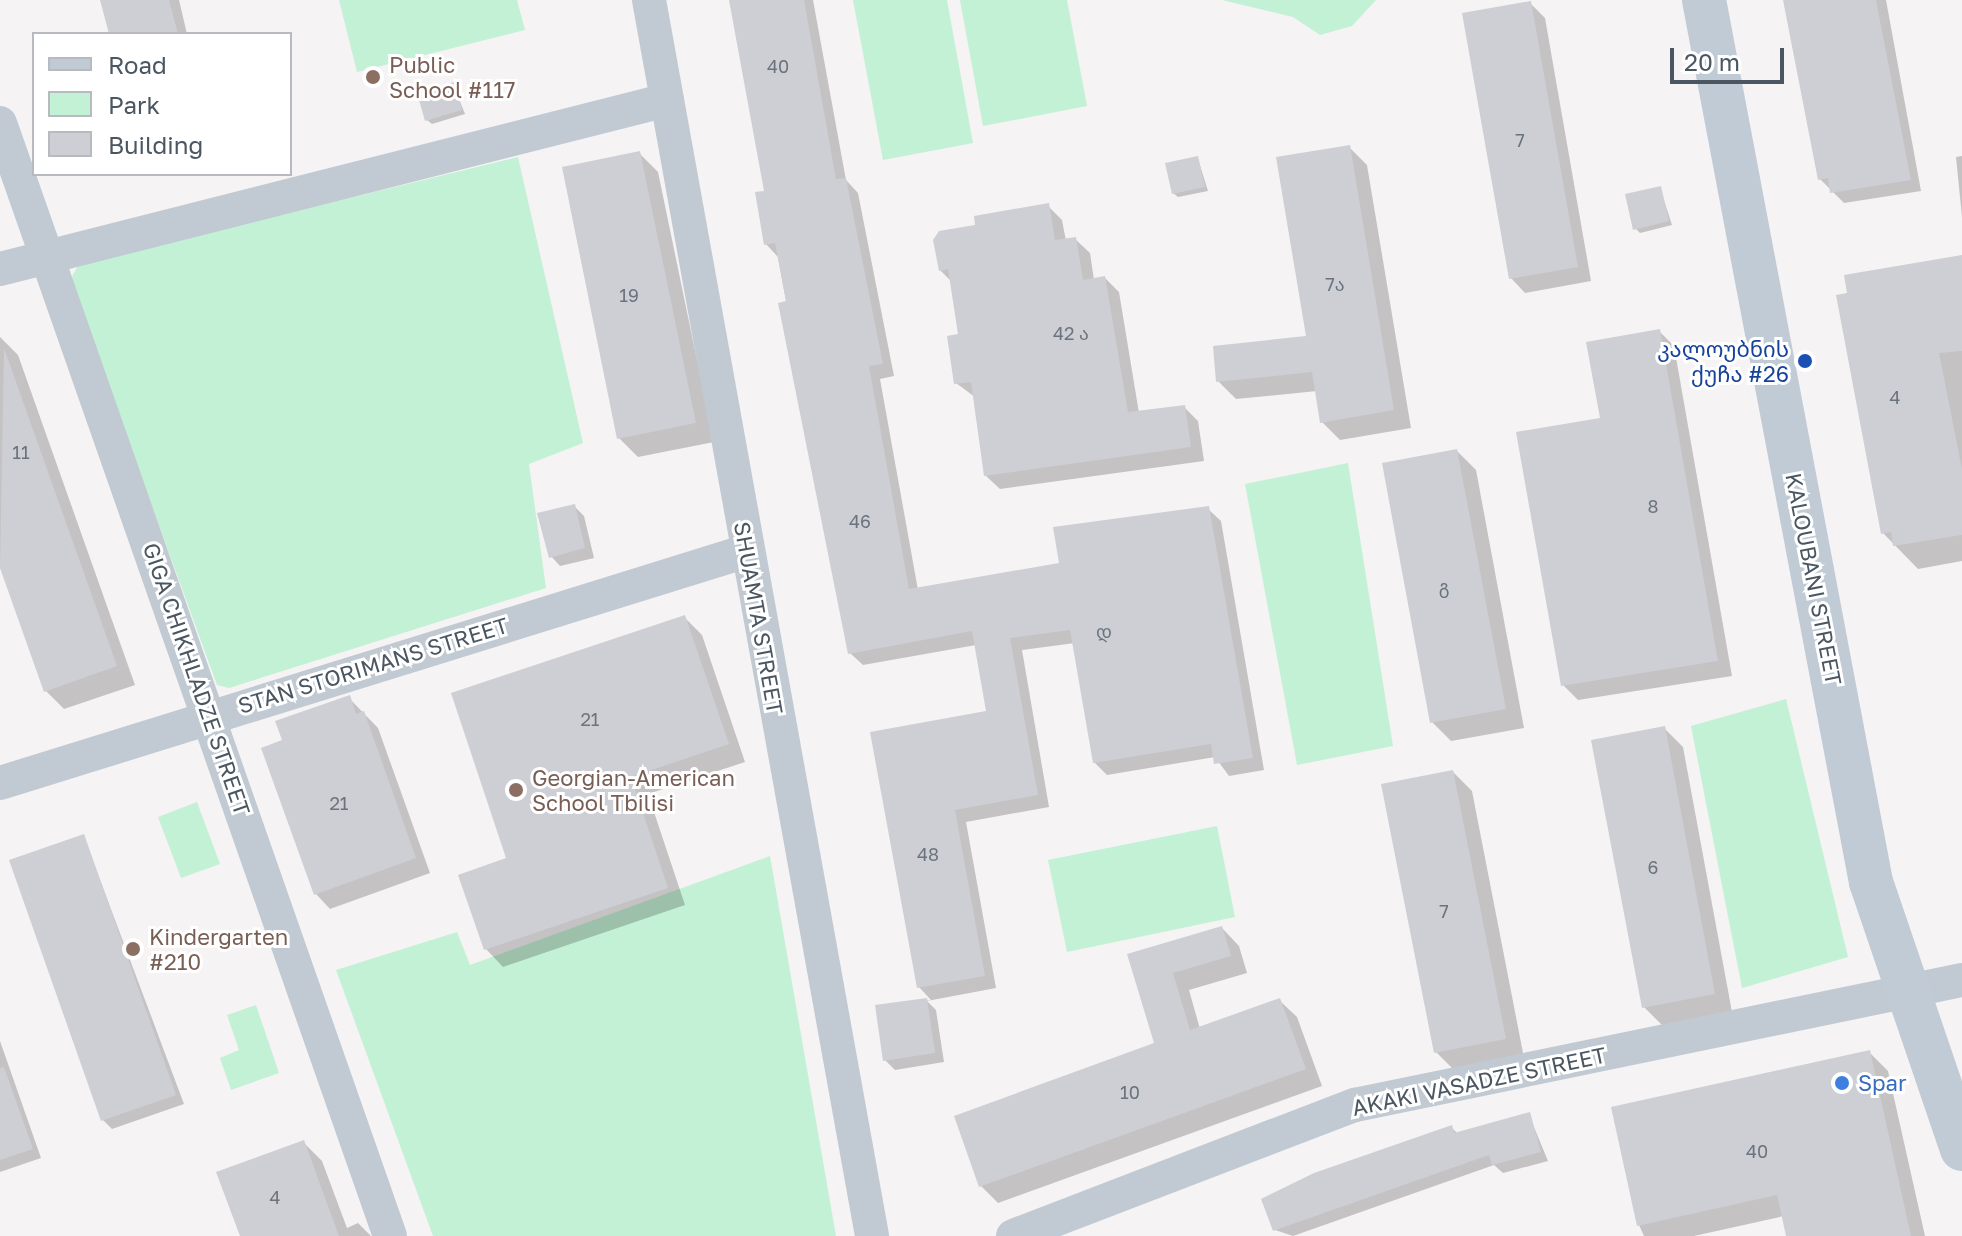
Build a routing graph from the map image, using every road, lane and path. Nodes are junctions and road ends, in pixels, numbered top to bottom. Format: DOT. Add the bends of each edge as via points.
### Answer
graph roads {
  1 [pos="649,0"];
  2 [pos="1704,0"];
  3 [pos="667,100"];
  4 [pos="0,123"];
  5 [pos="46,252"];
  6 [pos="0,269"];
  7 [pos="747,551"];
  8 [pos="210,714"];
  9 [pos="0,783"];
  10 [pos="1962,980"];
  11 [pos="1908,992"];
  12 [pos="1962,1149"];
  13 [pos="390,1236"];
  14 [pos="872,1236"];
  15 [pos="1013,1236"];
  1 -- 3 [label="street, SHUAMTA STREET"];
  2 -- 11 [label="street, KALOUBANI STREET" via="1871,882"];
  3 -- 5 [label="street"];
  3 -- 7 [label="street, SHUAMTA STREET"];
  4 -- 5 [label="street, GIGA CHIKHLADZE STREET"];
  5 -- 6 [label="street"];
  5 -- 8 [label="street, GIGA CHIKHLADZE STREET"];
  7 -- 8 [label="street, STAN STORIMANS STREET"];
  7 -- 14 [label="street, SHUAMTA STREET"];
  8 -- 9 [label="street, STAN STORIMANS STREET"];
  8 -- 13 [label="street, GIGA CHIKHLADZE STREET"];
  10 -- 11 [label="street, AKAKI VASADZE STREET"];
  11 -- 12 [label="street, KALOUBANI STREET"];
  11 -- 15 [label="street, AKAKI VASADZE STREET" via="1355,1105"];
}
